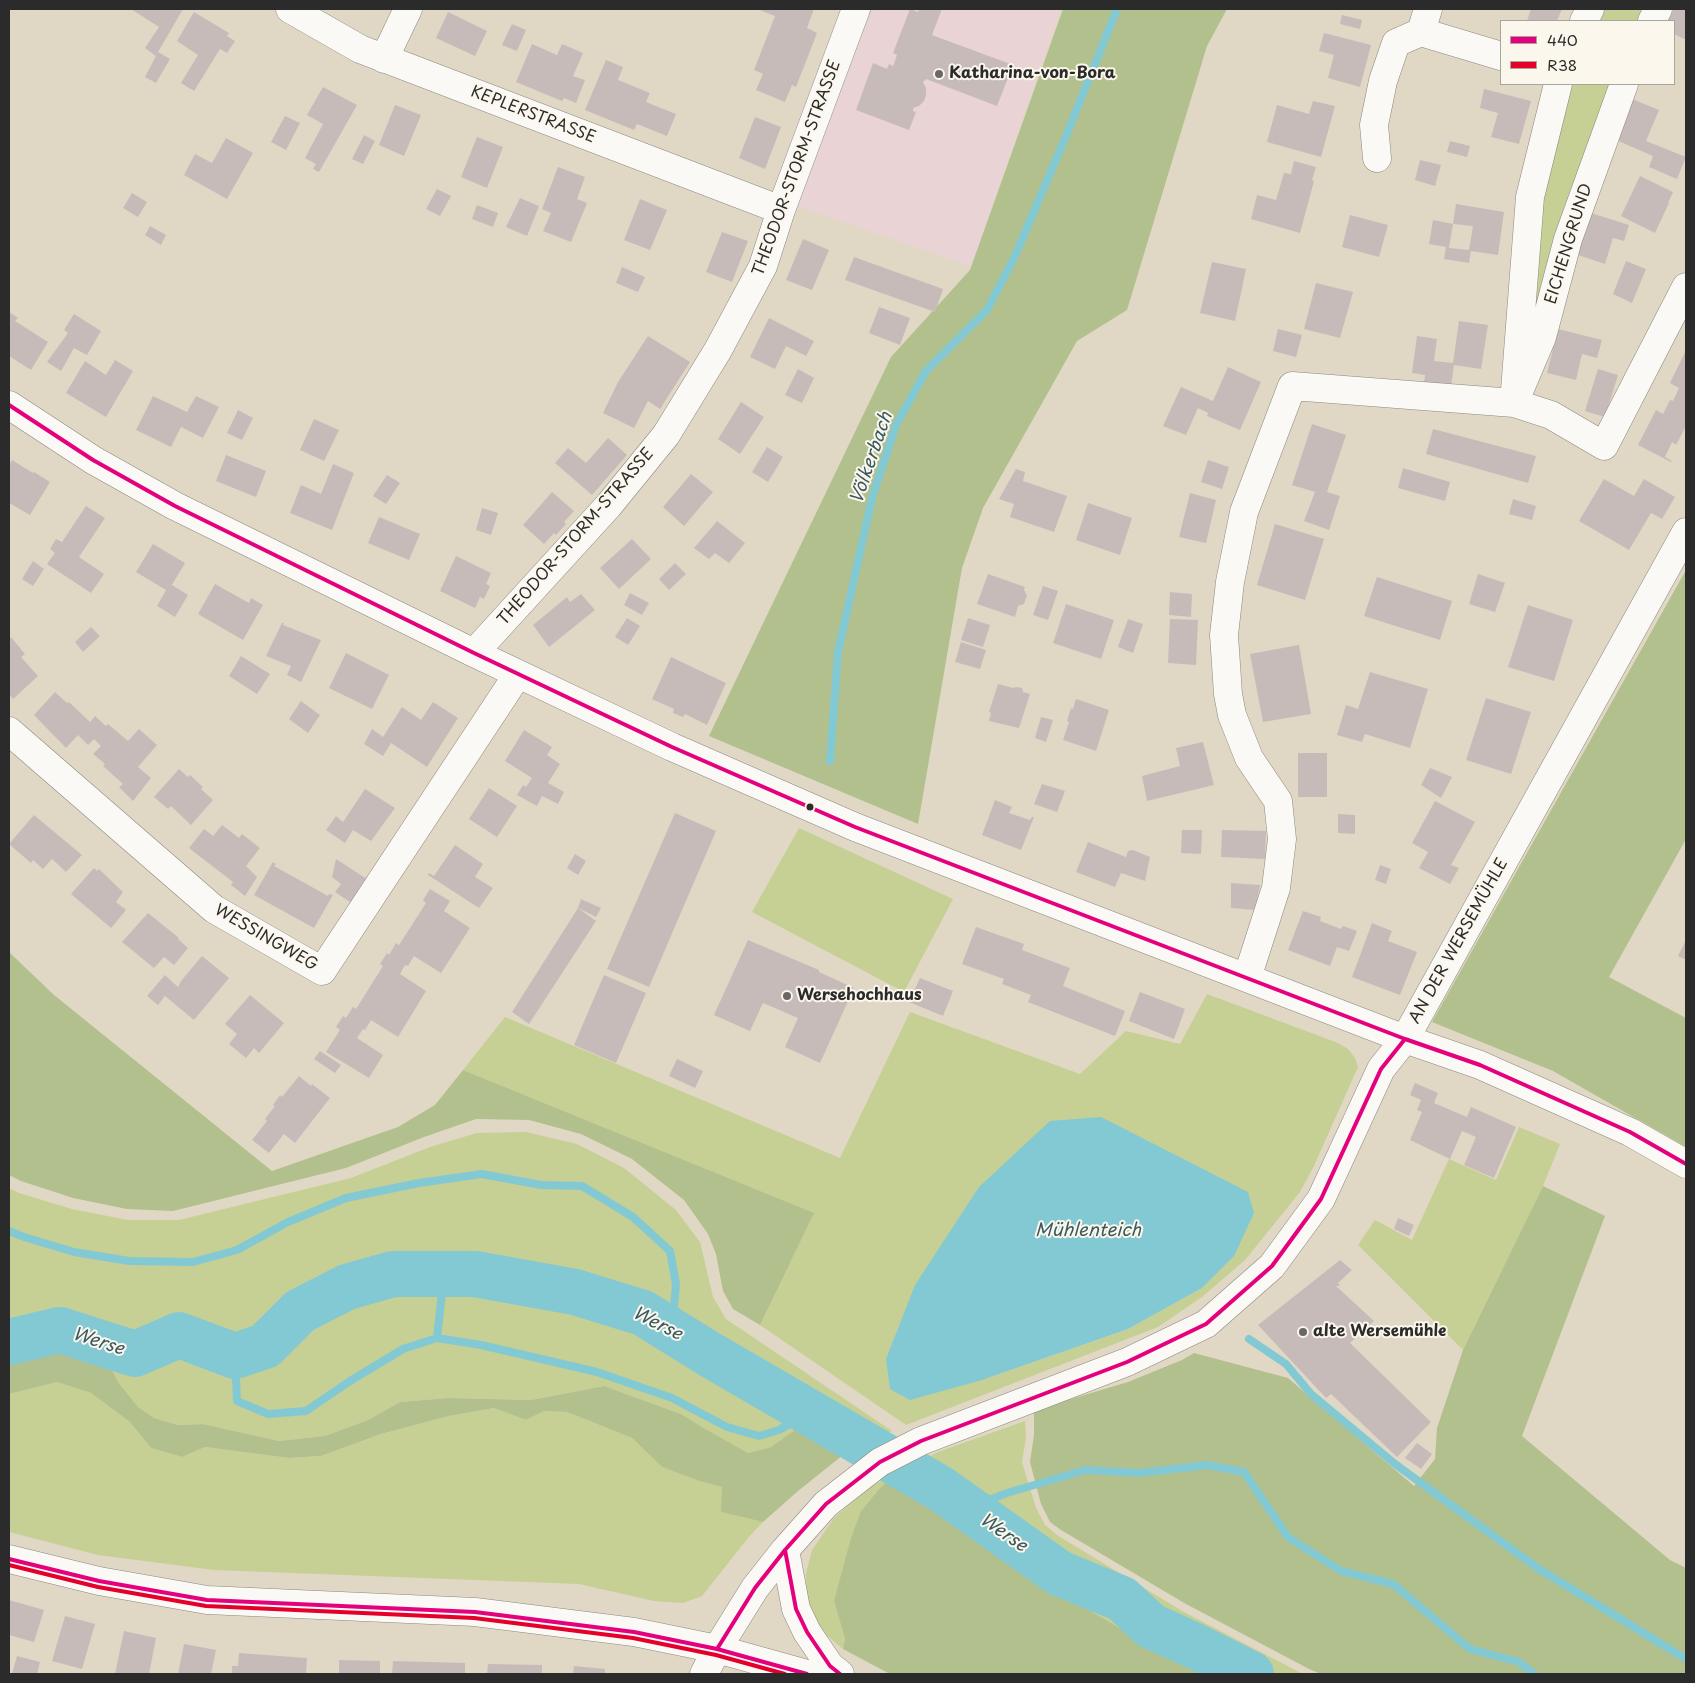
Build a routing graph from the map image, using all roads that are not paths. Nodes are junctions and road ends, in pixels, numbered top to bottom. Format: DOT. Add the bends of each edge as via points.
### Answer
graph roads {
  1 [pos="290,9"];
  2 [pos="408,9"];
  3 [pos="856,9"];
  4 [pos="1425,20"];
  5 [pos="1500,56"];
  6 [pos="384,59"];
  7 [pos="1558,85"];
  8 [pos="1624,85"];
  9 [pos="1377,158"];
  10 [pos="781,210"];
  11 [pos="1686,287"];
  12 [pos="1514,403"];
  13 [pos="9,405"];
  14 [pos="1686,532"];
  15 [pos="474,653"];
  16 [pos="518,674"];
  17 [pos="9,732"];
  18 [pos="1247,978"];
  19 [pos="1405,1039"];
  20 [pos="1686,1164"];
  21 [pos="785,1550"];
  22 [pos="9,1559"];
  23 [pos="717,1649"];
  24 [pos="704,1674"];
  25 [pos="807,1674"];
  26 [pos="840,1674"];
  1 -- 6 [label="street, KEPLERSTRASSE"];
  2 -- 6 [label="street"];
  3 -- 10 [label="street, THEODOR-STORM-STRASSE"];
  4 -- 5 [label="street"];
  4 -- 9 [label="street" via="1396,43 1383,81 1374,125"];
  6 -- 10 [label="street, KEPLERSTRASSE"];
  7 -- 12 [label="street, EICHENGRUND" via="1530,198"];
  8 -- 12 [label="street, EICHENGRUND" via="1568,239 1542,337"];
  10 -- 15 [label="street, THEODOR-STORM-STRASSE" via="763,266 718,350 666,435 609,505"];
  11 -- 12 [label="street" via="1604,446 1551,415"];
  12 -- 18 [label="street" via="1292,386 1244,512 1230,582 1224,635 1232,715 1249,758 1278,801 1282,839 1276,888"];
  13 -- 15 [label="street" via="93,460 175,506"];
  14 -- 19 [label="street, AN DER WERSEMÜHLE"];
  15 -- 16 [label="street"];
  16 -- 17 [label="street, WESSINGWEG" via="322,971 214,908"];
  16 -- 18 [label="street" via="672,747 855,827"];
  18 -- 19 [label="street"];
  19 -- 20 [label="street" via="1489,1068 1630,1132"];
  19 -- 21 [label="street, AN DER WERSEMÜHLE" via="1381,1070 1321,1199 1272,1266 1206,1324 1127,1362 921,1441 889,1457 826,1504"];
  21 -- 23 [label="street, AN DER WERSEMÜHLE" via="755,1588"];
  21 -- 26 [label="street" via="796,1609 806,1632 830,1666"];
  22 -- 23 [label="street" via="100,1581 207,1600 476,1612 634,1632"];
  23 -- 24 [label="street, AN DER WERSEMÜHLE"];
  23 -- 25 [label="street"];
}
